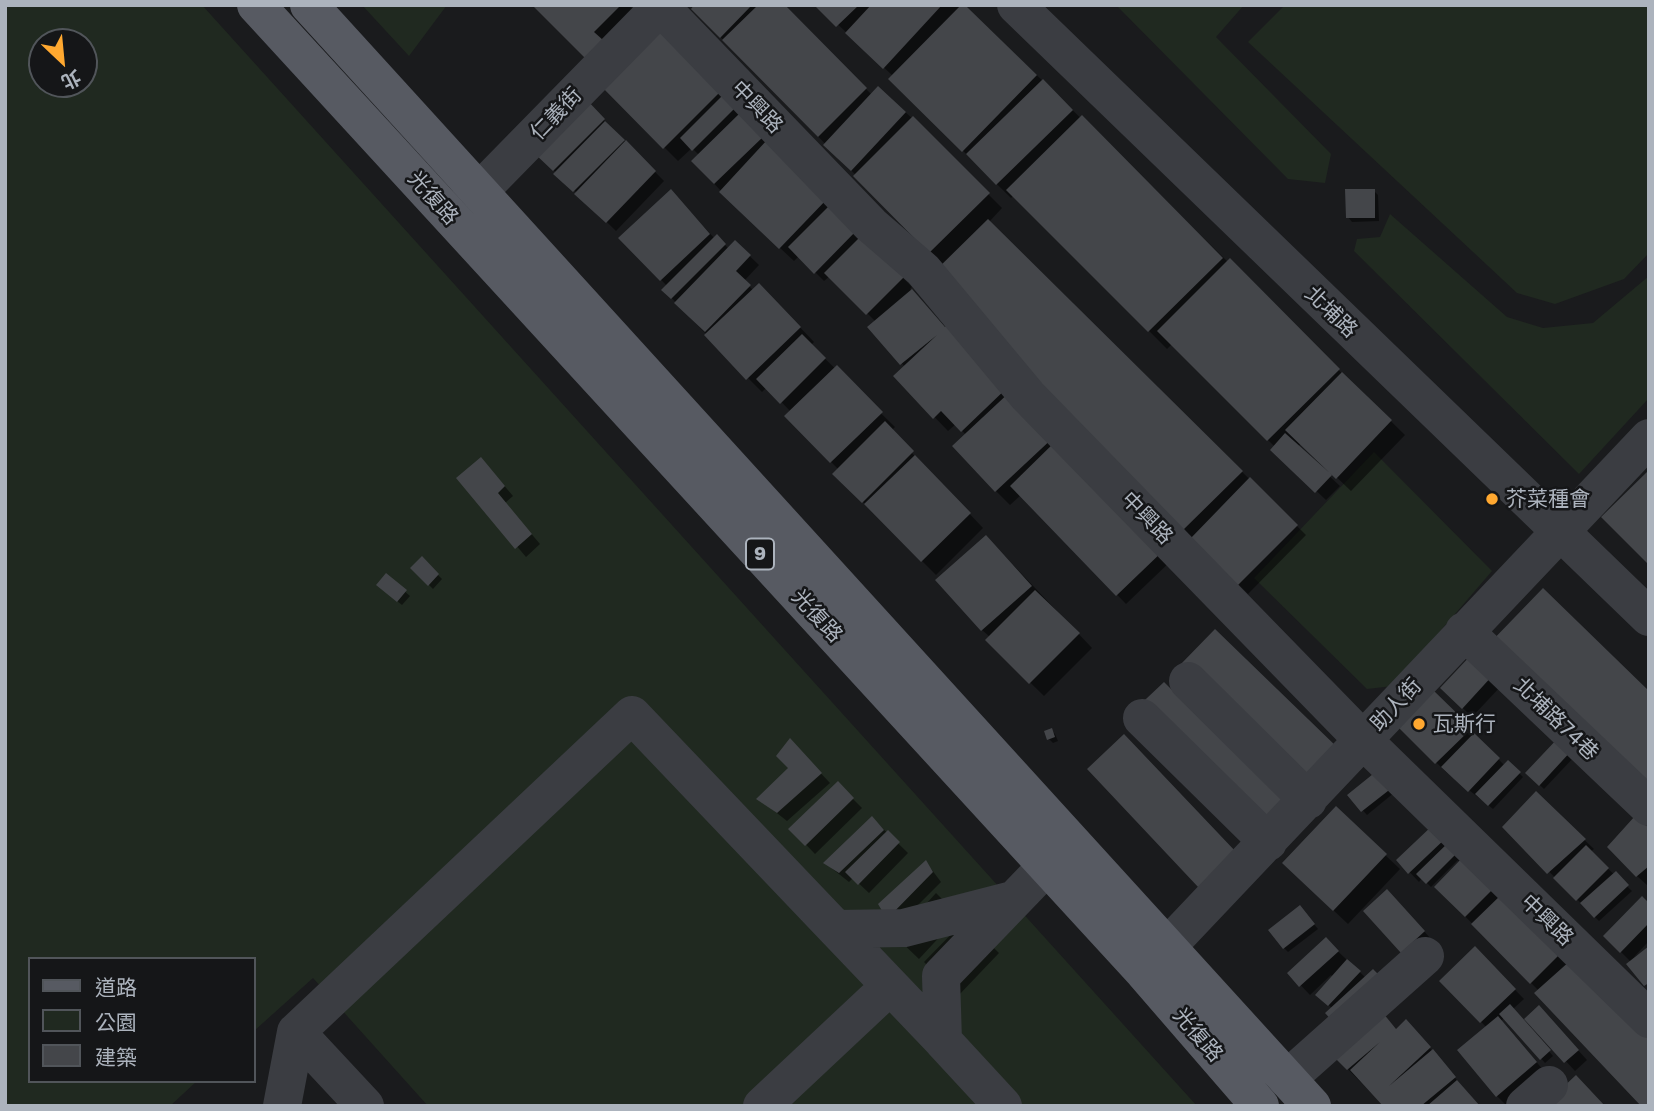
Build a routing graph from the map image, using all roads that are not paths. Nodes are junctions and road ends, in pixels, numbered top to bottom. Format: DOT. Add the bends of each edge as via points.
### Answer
graph roads {
  1 [pos="256,5"];
  2 [pos="309,5"];
  3 [pos="657,5"];
  4 [pos="1016,5"];
  5 [pos="465,206"];
  6 [pos="1649,438"];
  7 [pos="1560,532"];
  8 [pos="1649,617"];
  9 [pos="1464,631"];
  10 [pos="1188,681"];
  11 [pos="1142,718"];
  12 [pos="1363,740"];
  13 [pos="1308,800"];
  14 [pos="1649,807"];
  15 [pos="1268,842"];
  16 [pos="1059,853"];
  17 [pos="1009,901"];
  18 [pos="836,929"];
  19 [pos="1425,956"];
  20 [pos="1156,959"];
  21 [pos="890,986"];
  22 [pos="1649,1019"];
  23 [pos="296,1032"];
  24 [pos="943,1041"];
  25 [pos="1299,1092"];
  26 [pos="282,1106"];
  27 [pos="365,1106"];
  28 [pos="762,1106"];
  29 [pos="1003,1106"];
  30 [pos="1260,1106"];
  1 -- 5 [label="main road, 光復路 / 9"];
  2 -- 5 [label="main road, 光復路 / 9"];
  3 -- 5 [label="street, 仁義街"];
  3 -- 12 [label="street, 中興路" via="871,225 923,270 1028,396"];
  4 -- 7 [label="street, 北埔路"];
  5 -- 16 [label="main road, 光復路 / 9"];
  6 -- 7 [label="street, 助人街"];
  7 -- 8 [label="street, 北埔路"];
  7 -- 9 [label="street, 助人街"];
  9 -- 12 [label="street, 助人街"];
  9 -- 14 [label="street, 北埔路74巷"];
  10 -- 13 [label="street"];
  11 -- 15 [label="street"];
  12 -- 13 [label="street, 助人街"];
  12 -- 22 [label="street, 中興路"];
  13 -- 15 [label="street, 助人街"];
  15 -- 20 [label="street, 助人街"];
  16 -- 17 [label="street"];
  16 -- 20 [label="main road, 光復路 / 9"];
  17 -- 18 [label="street" via="904,928"];
  17 -- 24 [label="street" via="941,976"];
  18 -- 21 [label="street"];
  18 -- 23 [label="street" via="632,715"];
  19 -- 25 [label="street"];
  20 -- 25 [label="main road, 光復路 / 9"];
  20 -- 30 [label="main road, 光復路 / 9"];
  21 -- 24 [label="street"];
  21 -- 28 [label="street"];
  23 -- 26 [label="street"];
  23 -- 27 [label="street"];
  24 -- 29 [label="street"];
}
